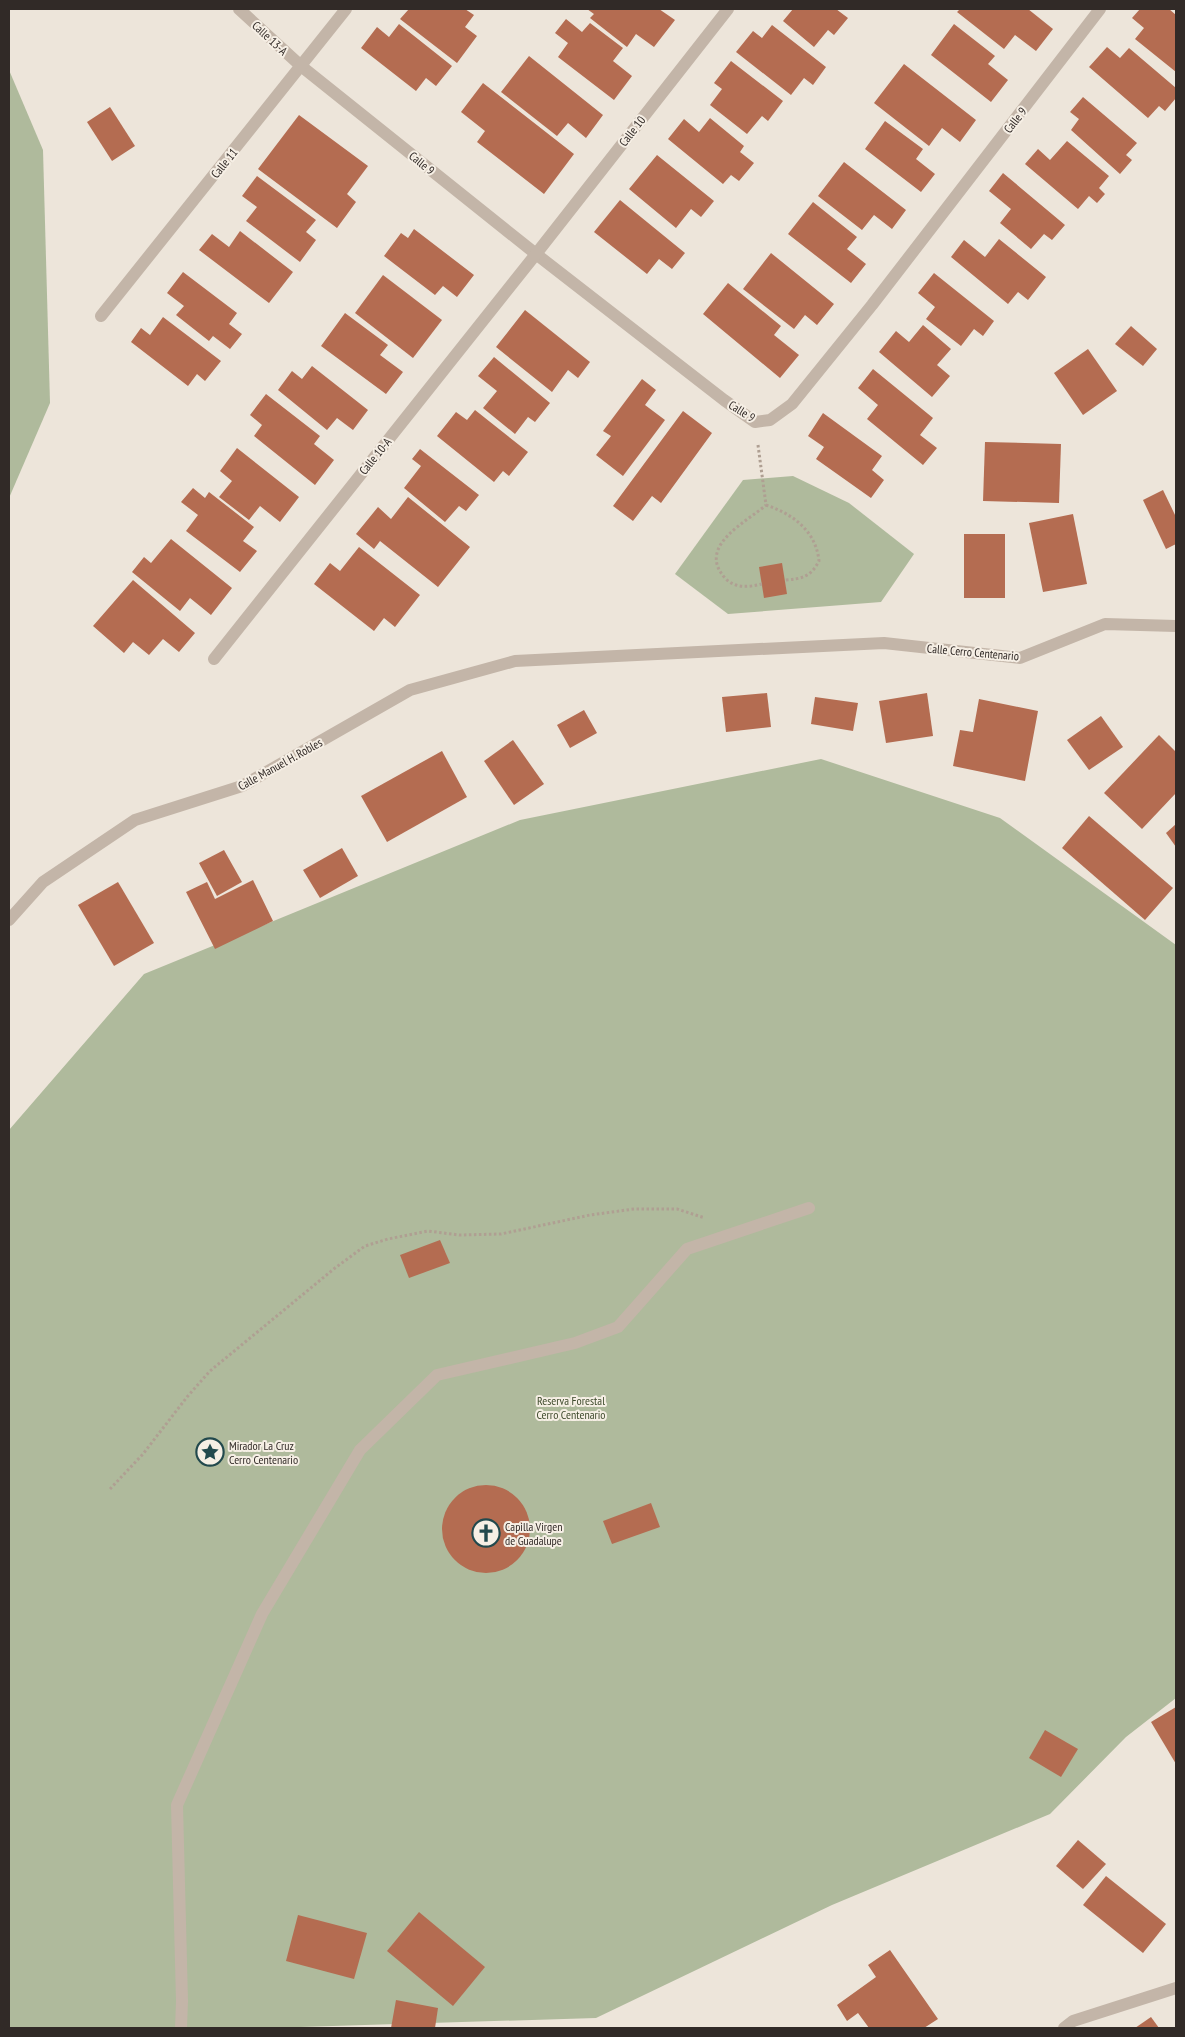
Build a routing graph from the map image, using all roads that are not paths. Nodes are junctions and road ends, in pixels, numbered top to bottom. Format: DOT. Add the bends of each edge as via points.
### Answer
graph roads {
  1 [pos="239,9"];
  2 [pos="346,9"];
  3 [pos="728,9"];
  4 [pos="1100,9"];
  5 [pos="301,66"];
  6 [pos="536,254"];
  7 [pos="101,316"];
  8 [pos="1176,626"];
  9 [pos="214,659"];
  10 [pos="515,661"];
  11 [pos="9,920"];
  12 [pos="809,1208"];
  13 [pos="1176,1988"];
  14 [pos="181,2028"];
  15 [pos="1064,2028"];
  1 -- 5 [label="street, Calle 13-A"];
  2 -- 5 [label="street, Calle 11"];
  3 -- 6 [label="street, Calle 10"];
  4 -- 6 [label="street, Calle 9" via="872,305 792,404 770,420 756,422 716,394"];
  5 -- 6 [label="street, Calle 9"];
  5 -- 7 [label="street, Calle 11"];
  6 -- 9 [label="street, Calle 10-A"];
  8 -- 10 [label="street, Calle Cerro Centenario" via="1105,624 1020,658 884,643"];
  10 -- 11 [label="street, Calle Manuel H. Robles" via="410,690 242,786 135,820 43,882"];
  12 -- 14 [label="street" via="687,1249 618,1327 574,1343 437,1376 360,1450 262,1614 177,1805"];
  13 -- 15 [label="street" via="1073,2021"];
}
